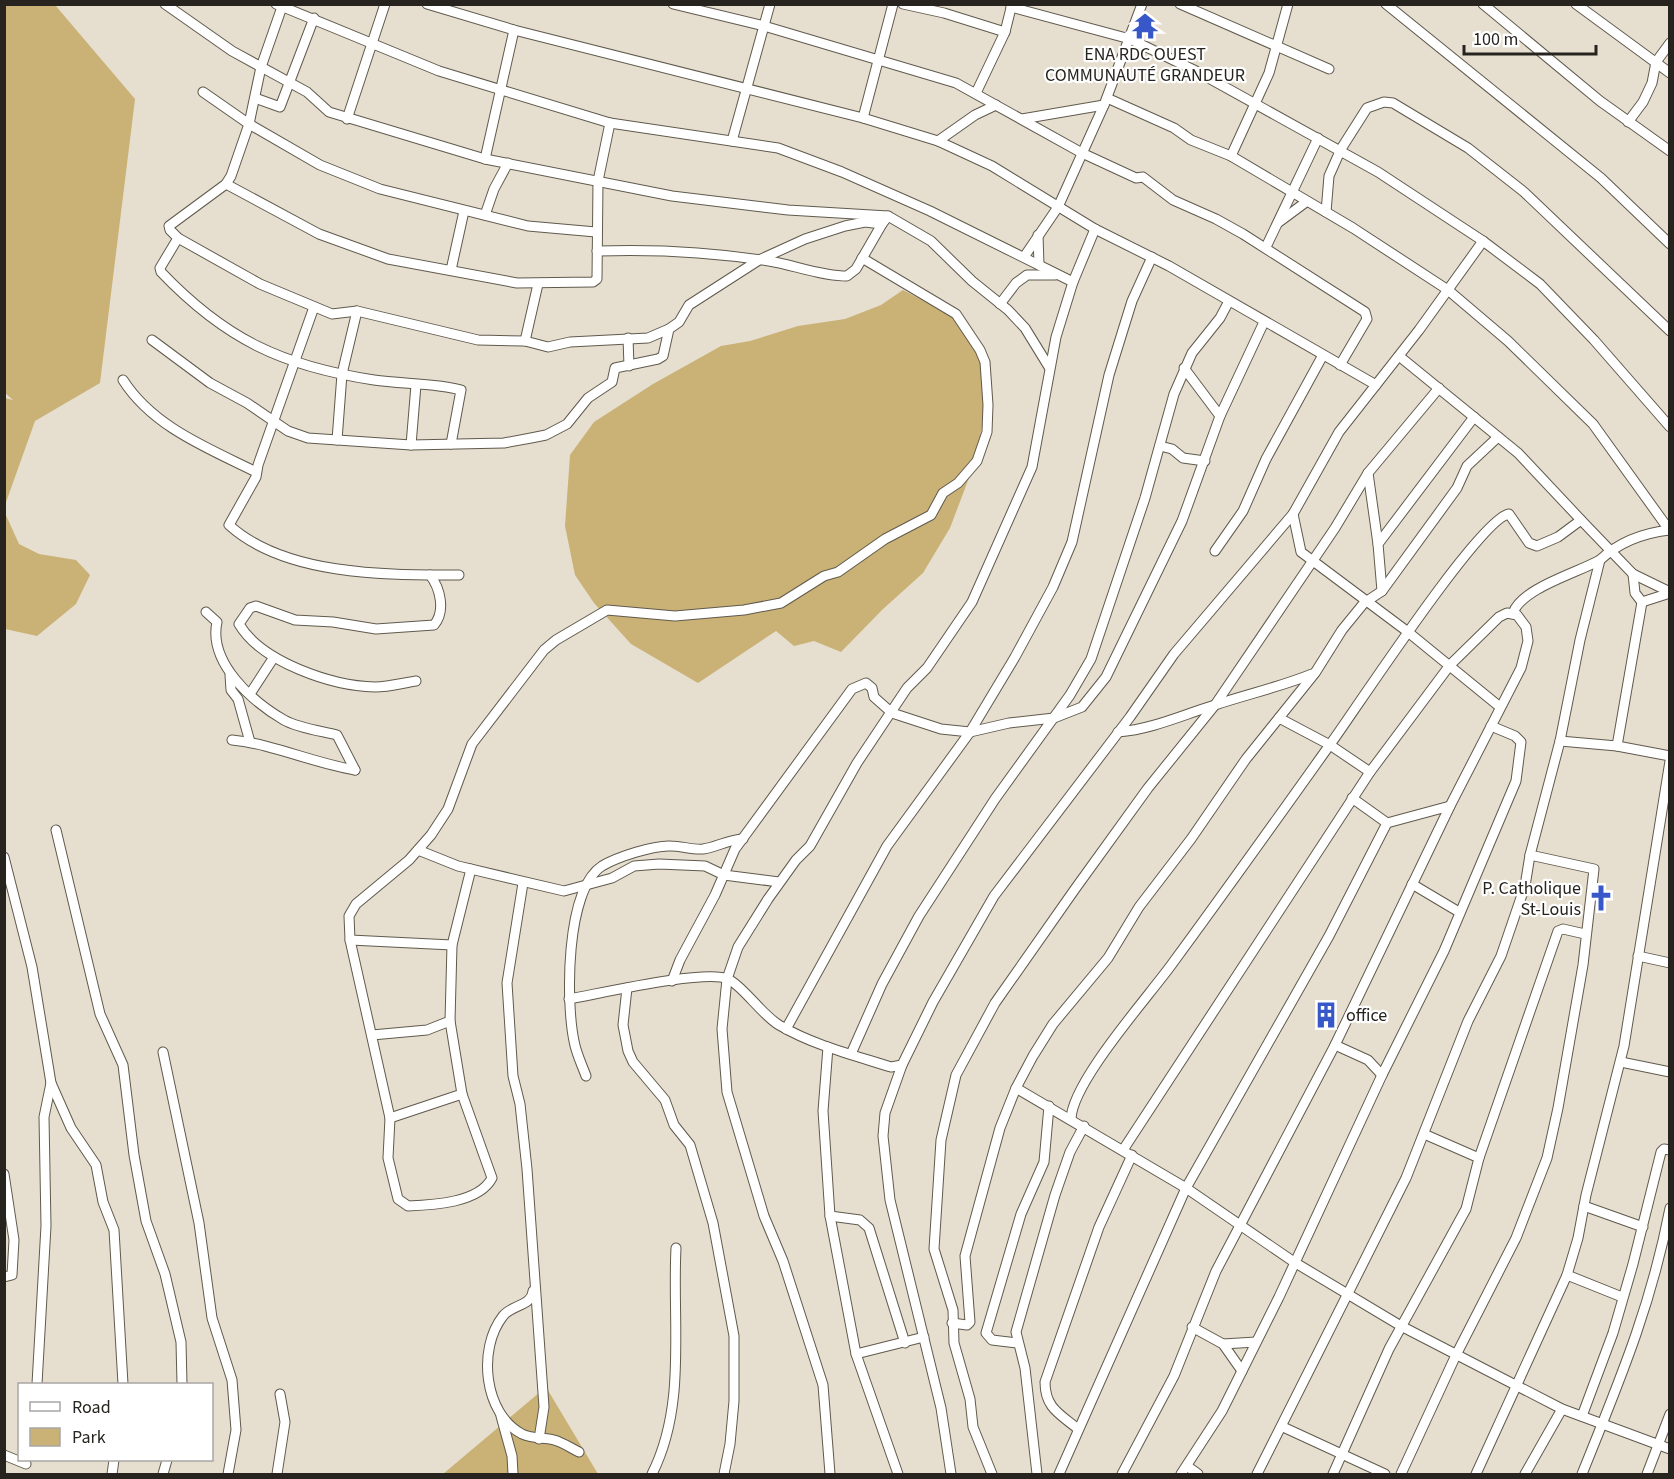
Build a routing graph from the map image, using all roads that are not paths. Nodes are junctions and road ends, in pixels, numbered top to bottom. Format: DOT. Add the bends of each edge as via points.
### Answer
graph roads {
  1 [pos="165,4"];
  2 [pos="385,4"];
  3 [pos="427,4"];
  4 [pos="673,4"];
  5 [pos="770,4"];
  6 [pos="893,4"];
  7 [pos="903,4"];
  8 [pos="1142,4"];
  9 [pos="1180,4"];
  10 [pos="1288,4"];
  11 [pos="1386,4"];
  12 [pos="1484,4"];
  13 [pos="280,5"];
  14 [pos="1011,6"];
  15 [pos="1580,6"];
  16 [pos="314,18"];
  17 [pos="764,26"];
  18 [pos="514,30"];
  19 [pos="1005,32"];
  20 [pos="1130,39"];
  21 [pos="373,43"];
  22 [pos="1670,43"];
  23 [pos="1276,47"];
  24 [pos="878,61"];
  25 [pos="1656,62"];
  26 [pos="261,67"];
  27 [pos="1329,69"];
  28 [pos="1670,73"];
  29 [pos="290,82"];
  30 [pos="746,88"];
  31 [pos="499,90"];
  32 [pos="203,92"];
  33 [pos="976,93"];
  34 [pos="255,98"];
  35 [pos="1106,101"];
  36 [pos="1255,104"];
  37 [pos="996,105"];
  38 [pos="863,118"];
  39 [pos="346,119"];
  40 [pos="1022,119"];
  41 [pos="1628,122"];
  42 [pos="610,123"];
  43 [pos="249,124"];
  44 [pos="1318,138"];
  45 [pos="732,141"];
  46 [pos="938,141"];
  47 [pos="1668,148"];
  48 [pos="1341,149"];
  49 [pos="1083,153"];
  50 [pos="1231,156"];
  51 [pos="485,159"];
  52 [pos="508,163"];
  53 [pos="598,180"];
  54 [pos="226,184"];
  55 [pos="1292,194"];
  56 [pos="1306,202"];
  57 [pos="1058,207"];
  58 [pos="464,210"];
  59 [pos="1326,212"];
  60 [pos="485,215"];
  61 [pos="888,216"];
  62 [pos="882,224"];
  63 [pos="1277,224"];
  64 [pos="1095,229"];
  65 [pos="596,232"];
  66 [pos="1038,235"];
  67 [pos="178,238"];
  68 [pos="1483,242"];
  69 [pos="1670,244"];
  70 [pos="1266,248"];
  71 [pos="597,251"];
  72 [pos="1024,257"];
  73 [pos="1152,257"];
  74 [pos="862,258"];
  75 [pos="759,260"];
  76 [pos="1039,265"];
  77 [pos="451,270"];
  78 [pos="1058,275"];
  79 [pos="1072,282"];
  80 [pos="538,284"];
  81 [pos="1448,290"];
  82 [pos="1228,301"];
  83 [pos="1000,304"];
  84 [pos="314,307"];
  85 [pos="357,311"];
  86 [pos="1264,322"];
  87 [pos="669,329"];
  88 [pos="1670,331"];
  89 [pos="628,338"];
  90 [pos="152,340"];
  91 [pos="525,341"];
  92 [pos="1323,355"];
  93 [pos="1399,356"];
  94 [pos="295,360"];
  95 [pos="1340,365"];
  96 [pos="629,366"];
  97 [pos="1049,367"];
  98 [pos="1184,368"];
  99 [pos="342,374"];
  100 [pos="123,380"];
  101 [pos="1376,385"];
  102 [pos="416,386"];
  103 [pos="1439,388"];
  104 [pos="1220,416"];
  105 [pos="1474,417"];
  106 [pos="1668,420"];
  107 [pos="273,421"];
  108 [pos="1498,437"];
  109 [pos="337,440"];
  110 [pos="451,444"];
  111 [pos="411,445"];
  112 [pos="1160,446"];
  113 [pos="1205,461"];
  114 [pos="256,472"];
  115 [pos="1368,473"];
  116 [pos="1293,513"];
  117 [pos="1581,520"];
  118 [pos="1669,530"];
  119 [pos="1378,544"];
  120 [pos="1215,551"];
  121 [pos="1609,552"];
  122 [pos="1600,560"];
  123 [pos="1312,561"];
  124 [pos="1633,574"];
  125 [pos="430,575"];
  126 [pos="459,575"];
  127 [pos="1382,591"];
  128 [pos="1670,592"];
  129 [pos="1368,600"];
  130 [pos="1642,603"];
  131 [pos="206,612"];
  132 [pos="1514,613"];
  133 [pos="1408,632"];
  134 [pos="274,657"];
  135 [pos="1450,665"];
  136 [pos="1315,673"];
  137 [pos="230,675"];
  138 [pos="416,681"];
  139 [pos="250,694"];
  140 [pos="1215,705"];
  141 [pos="1500,707"];
  142 [pos="892,713"];
  143 [pos="1054,718"];
  144 [pos="1279,718"];
  145 [pos="1491,726"];
  146 [pos="970,732"];
  147 [pos="1118,732"];
  148 [pos="232,740"];
  149 [pos="1560,741"];
  150 [pos="250,742"];
  151 [pos="1330,745"];
  152 [pos="1617,746"];
  153 [pos="1670,758"];
  154 [pos="1370,772"];
  155 [pos="1352,798"];
  156 [pos="1450,806"];
  157 [pos="1387,823"];
  158 [pos="56,830"];
  159 [pos="742,839"];
  160 [pos="418,850"];
  161 [pos="1530,855"];
  162 [pos="4,857"];
  163 [pos="471,869"];
  164 [pos="724,875"];
  165 [pos="779,882"];
  166 [pos="523,883"];
  167 [pos="588,883"];
  168 [pos="1412,885"];
  169 [pos="1459,912"];
  170 [pos="1585,934"];
  171 [pos="350,940"];
  172 [pos="452,945"];
  173 [pos="1638,956"];
  174 [pos="1670,963"];
  175 [pos="727,979"];
  176 [pos="672,981"];
  177 [pos="627,988"];
  178 [pos="569,999"];
  179 [pos="450,1021"];
  180 [pos="786,1029"];
  181 [pos="372,1035"];
  182 [pos="1335,1045"];
  183 [pos="828,1047"];
  184 [pos="163,1052"];
  185 [pos="851,1054"];
  186 [pos="1621,1062"];
  187 [pos="902,1065"];
  188 [pos="1670,1072"];
  189 [pos="1382,1075"];
  190 [pos="586,1076"];
  191 [pos="51,1083"];
  192 [pos="1016,1088"];
  193 [pos="462,1094"];
  194 [pos="1049,1106"];
  195 [pos="390,1118"];
  196 [pos="1071,1119"];
  197 [pos="1084,1126"];
  198 [pos="1424,1134"];
  199 [pos="1670,1150"];
  200 [pos="1128,1152"];
  201 [pos="1479,1158"];
  202 [pos="4,1174"];
  203 [pos="1186,1188"];
  204 [pos="1584,1206"];
  205 [pos="1670,1208"];
  206 [pos="830,1216"];
  207 [pos="1240,1227"];
  208 [pos="1643,1227"];
  209 [pos="676,1248"];
  210 [pos="1294,1262"];
  211 [pos="1568,1275"];
  212 [pos="534,1277"];
  213 [pos="4,1278"];
  214 [pos="1347,1295"];
  215 [pos="1622,1297"];
  216 [pos="952,1323"];
  217 [pos="1401,1326"];
  218 [pos="1192,1327"];
  219 [pos="924,1337"];
  220 [pos="1256,1342"];
  221 [pos="905,1343"];
  222 [pos="1017,1343"];
  223 [pos="1223,1344"];
  224 [pos="856,1354"];
  225 [pos="1456,1355"];
  226 [pos="1242,1371"];
  227 [pos="37,1383"];
  228 [pos="123,1383"];
  229 [pos="182,1383"];
  230 [pos="1515,1386"];
  231 [pos="280,1394"];
  232 [pos="1562,1409"];
  233 [pos="1670,1413"];
  234 [pos="500,1414"];
  235 [pos="1582,1416"];
  236 [pos="1605,1423"];
  237 [pos="1282,1427"];
  238 [pos="1078,1429"];
  239 [pos="539,1439"];
  240 [pos="1659,1445"];
  241 [pos="1670,1449"];
  242 [pos="579,1452"];
  243 [pos="1342,1454"];
  244 [pos="27,1462"];
  245 [pos="1184,1470"];
  246 [pos="22,1474"];
  247 [pos="228,1474"];
  248 [pos="277,1474"];
  249 [pos="513,1474"];
  250 [pos="652,1474"];
  251 [pos="723,1474"];
  252 [pos="830,1474"];
  253 [pos="898,1474"];
  254 [pos="951,1474"];
  255 [pos="992,1474"];
  256 [pos="1037,1474"];
  257 [pos="1061,1474"];
  258 [pos="1122,1474"];
  259 [pos="1198,1474"];
  260 [pos="1257,1474"];
  261 [pos="1333,1474"];
  262 [pos="1385,1474"];
  263 [pos="1401,1474"];
  264 [pos="1476,1474"];
  265 [pos="1525,1474"];
  266 [pos="1582,1474"];
  267 [pos="1647,1474"];
  1 -- 26 [label="street"];
  2 -- 21 [label="street"];
  3 -- 18 [label="street"];
  4 -- 17 [label="street"];
  5 -- 17 [label="street"];
  6 -- 24 [label="street"];
  7 -- 19 [label="street"];
  8 -- 20 [label="street"];
  9 -- 23 [label="street"];
  10 -- 23 [label="street"];
  11 -- 69 [label="street" via="1601,178"];
  12 -- 41 [label="street"];
  13 -- 16 [label="street"];
  13 -- 26 [label="street"];
  14 -- 19 [label="street"];
  14 -- 20 [label="street"];
  15 -- 25 [label="street"];
  16 -- 21 [label="street"];
  16 -- 29 [label="street"];
  17 -- 24 [label="street"];
  17 -- 30 [label="street"];
  18 -- 30 [label="street"];
  18 -- 31 [label="street"];
  19 -- 33 [label="street"];
  20 -- 35 [label="street"];
  20 -- 36 [label="street"];
  21 -- 31 [label="street" via="439,71"];
  21 -- 39 [label="street"];
  22 -- 25 [label="street"];
  23 -- 27 [label="street"];
  23 -- 36 [label="street"];
  24 -- 33 [label="street" via="950,80"];
  24 -- 38 [label="street"];
  25 -- 28 [label="street"];
  25 -- 41 [label="street" via="1647,95"];
  26 -- 29 [label="street"];
  26 -- 34 [label="street"];
  29 -- 34 [label="street" via="280,107"];
  29 -- 39 [label="street" via="329,112"];
  30 -- 38 [label="street"];
  30 -- 45 [label="street"];
  31 -- 42 [label="street"];
  31 -- 51 [label="street"];
  32 -- 43 [label="street"];
  33 -- 37 [label="street"];
  34 -- 43 [label="street"];
  35 -- 40 [label="street"];
  35 -- 49 [label="street"];
  35 -- 50 [label="street"];
  36 -- 44 [label="street"];
  36 -- 50 [label="street"];
  37 -- 40 [label="street"];
  37 -- 46 [label="street"];
  38 -- 46 [label="street"];
  39 -- 51 [label="street"];
  40 -- 49 [label="street"];
  41 -- 47 [label="street"];
  42 -- 45 [label="street"];
  42 -- 53 [label="street"];
  43 -- 54 [label="street" via="236,167"];
  43 -- 58 [label="street" via="349,178"];
  44 -- 48 [label="street"];
  44 -- 55 [label="street"];
  45 -- 72 [label="street" via="778,148 842,172"];
  46 -- 57 [label="street" via="992,166"];
  48 -- 59 [label="street" via="1329,176"];
  48 -- 68 [label="street"];
  48 -- 88 [label="street" via="1367,108 1384,102 1400,107 1468,148 1524,192"];
  49 -- 57 [label="street"];
  49 -- 70 [label="street" via="1136,178 1143,177 1173,200"];
  50 -- 55 [label="street"];
  51 -- 52 [label="street"];
  52 -- 53 [label="street"];
  52 -- 60 [label="street"];
  53 -- 61 [label="street" via="672,196"];
  53 -- 65 [label="street"];
  54 -- 67 [label="street" via="169,226"];
  54 -- 77 [label="street" via="333,241 388,259"];
  55 -- 56 [label="street"];
  55 -- 63 [label="street"];
  56 -- 59 [label="street"];
  56 -- 63 [label="street"];
  57 -- 64 [label="street"];
  57 -- 66 [label="street"];
  58 -- 60 [label="street"];
  58 -- 77 [label="street"];
  59 -- 81 [label="street"];
  60 -- 65 [label="street" via="528,226"];
  61 -- 62 [label="street"];
  61 -- 83 [label="street" via="931,242"];
  62 -- 74 [label="street"];
  62 -- 75 [label="street" via="853,224 805,239"];
  63 -- 70 [label="street"];
  64 -- 73 [label="street"];
  64 -- 79 [label="street"];
  65 -- 71 [label="street"];
  66 -- 72 [label="street"];
  66 -- 76 [label="street"];
  67 -- 84 [label="street" via="241,275"];
  67 -- 94 [label="street" via="159,270 183,296 242,339"];
  68 -- 81 [label="street"];
  68 -- 106 [label="street" via="1548,291"];
  70 -- 95 [label="street" via="1365,312 1367,319"];
  71 -- 75 [label="street" via="688,250"];
  71 -- 80 [label="street" via="596,281"];
  72 -- 76 [label="street"];
  73 -- 82 [label="street"];
  73 -- 146 [label="street" via="1132,301 1109,375 1071,547 1032,627"];
  74 -- 75 [label="street" via="852,273 844,276"];
  74 -- 160 [label="street" via="956,314 980,350 985,362 988,405 987,432 977,461 943,493 931,515 885,538 838,572 824,576 783,602 675,616 607,610 556,640 544,650 472,744 448,809"];
  75 -- 87 [label="street" via="693,303"];
  76 -- 78 [label="street"];
  77 -- 80 [label="street"];
  78 -- 79 [label="street"];
  78 -- 83 [label="street" via="1027,275"];
  79 -- 97 [label="street"];
  80 -- 91 [label="street"];
  81 -- 93 [label="street"];
  81 -- 118 [label="street" via="1508,341 1593,424"];
  82 -- 86 [label="street"];
  82 -- 98 [label="street"];
  83 -- 97 [label="street" via="1025,328"];
  84 -- 85 [label="street" via="332,314"];
  84 -- 94 [label="street"];
  85 -- 91 [label="street" via="478,340"];
  85 -- 99 [label="street"];
  86 -- 92 [label="street"];
  86 -- 104 [label="street"];
  87 -- 89 [label="street" via="648,338"];
  87 -- 96 [label="street" via="663,356"];
  89 -- 91 [label="street" via="548,347"];
  89 -- 96 [label="street"];
  90 -- 107 [label="street" via="188,369"];
  92 -- 95 [label="street"];
  92 -- 120 [label="street" via="1266,459 1243,511"];
  93 -- 101 [label="street"];
  93 -- 103 [label="street"];
  94 -- 99 [label="street"];
  94 -- 107 [label="street"];
  95 -- 101 [label="street"];
  96 -- 110 [label="street" via="615,368 612,382 588,398 567,424 546,435 504,443"];
  97 -- 142 [label="street" via="1032,467 972,602"];
  98 -- 104 [label="street"];
  98 -- 112 [label="street"];
  99 -- 102 [label="street"];
  99 -- 109 [label="street"];
  100 -- 114 [label="street" via="147,409 174,429"];
  101 -- 116 [label="street" via="1339,432"];
  102 -- 110 [label="street" via="461,390"];
  102 -- 111 [label="street"];
  103 -- 105 [label="street"];
  103 -- 115 [label="street"];
  104 -- 113 [label="street"];
  105 -- 108 [label="street"];
  105 -- 119 [label="street"];
  107 -- 109 [label="street" via="302,437"];
  107 -- 114 [label="street"];
  108 -- 117 [label="street"];
  108 -- 127 [label="street" via="1467,466 1457,488"];
  109 -- 111 [label="street"];
  110 -- 111 [label="street"];
  112 -- 113 [label="street" via="1184,458"];
  112 -- 143 [label="street" via="1093,656"];
  113 -- 143 [label="street" via="1182,521 1106,677 1082,707"];
  114 -- 125 [label="street" via="228,523 259,547 306,563"];
  115 -- 119 [label="street"];
  115 -- 123 [label="street"];
  116 -- 123 [label="street" via="1298,546"];
  116 -- 147 [label="street" via="1174,654"];
  117 -- 121 [label="street"];
  117 -- 133 [label="street" via="1537,546 1529,543 1506,514 1473,547"];
  118 -- 121 [label="street" via="1646,533"];
  119 -- 127 [label="street"];
  121 -- 122 [label="street"];
  121 -- 124 [label="street"];
  122 -- 132 [label="street" via="1530,593 1517,604"];
  122 -- 149 [label="street"];
  123 -- 129 [label="street"];
  123 -- 140 [label="street"];
  124 -- 128 [label="street"];
  124 -- 130 [label="street" via="1635,592"];
  125 -- 126 [label="street"];
  125 -- 134 [label="street" via="440,595 440,616 434,625 376,629 295,620 252,607 239,624"];
  127 -- 129 [label="street"];
  128 -- 130 [label="street"];
  129 -- 133 [label="street"];
  129 -- 136 [label="street" via="1342,630"];
  130 -- 152 [label="street"];
  131 -- 137 [label="street" via="217,622 215,632"];
  132 -- 135 [label="street" via="1499,617"];
  132 -- 141 [label="street" via="1523,621 1528,641 1521,669"];
  133 -- 135 [label="street"];
  133 -- 151 [label="street"];
  134 -- 138 [label="street" via="314,675 364,686"];
  134 -- 139 [label="street"];
  135 -- 141 [label="street"];
  135 -- 154 [label="street"];
  136 -- 140 [label="street" via="1266,692"];
  136 -- 144 [label="street"];
  137 -- 139 [label="street"];
  137 -- 150 [label="street" via="231,690 238,699"];
  139 -- 150 [label="street" via="285,721 337,735 355,770"];
  140 -- 147 [label="street" via="1149,729"];
  140 -- 216 [label="street" via="1149,788 1042,936 988,1015 956,1075 941,1140 934,1246 953,1310"];
  141 -- 145 [label="street"];
  142 -- 146 [label="street" via="941,729"];
  142 -- 159 [label="street" via="874,697 869,685 852,689"];
  142 -- 165 [label="street" via="862,754 810,846"];
  143 -- 146 [label="street"];
  143 -- 185 [label="street" via="995,799 919,916 882,984"];
  144 -- 151 [label="street"];
  144 -- 192 [label="street" via="1139,907 1108,958 1053,1024"];
  145 -- 156 [label="street"];
  145 -- 169 [label="street" via="1519,739 1519,769"];
  146 -- 180 [label="street" via="887,846"];
  147 -- 187 [label="street" via="989,903"];
  148 -- 150 [label="street"];
  149 -- 152 [label="street"];
  149 -- 161 [label="street"];
  151 -- 154 [label="street"];
  151 -- 196 [label="street" via="1096,1065 1074,1104"];
  152 -- 153 [label="street"];
  153 -- 173 [label="street"];
  154 -- 155 [label="street"];
  155 -- 157 [label="street"];
  155 -- 200 [label="street"];
  156 -- 157 [label="street"];
  156 -- 168 [label="street"];
  157 -- 203 [label="street" via="1329,936"];
  158 -- 229 [label="street" via="100,1014 123,1065 146,1221 165,1274 181,1342"];
  159 -- 164 [label="street"];
  159 -- 167 [label="street" via="702,849 647,849 601,867"];
  160 -- 163 [label="street"];
  160 -- 171 [label="street" via="356,904 349,916"];
  161 -- 170 [label="street" via="1594,869"];
  161 -- 198 [label="street" via="1525,886 1500,956 1470,1015"];
  162 -- 191 [label="street" via="32,967"];
  163 -- 166 [label="street"];
  163 -- 172 [label="street"];
  164 -- 165 [label="street"];
  164 -- 167 [label="street" via="705,866 638,865 610,879"];
  164 -- 176 [label="street"];
  165 -- 175 [label="street" via="738,947"];
  166 -- 167 [label="street" via="564,891"];
  166 -- 212 [label="street" via="507,983"];
  167 -- 178 [label="street" via="578,904 572,939"];
  168 -- 169 [label="street"];
  168 -- 182 [label="street"];
  169 -- 189 [label="street" via="1444,951"];
  170 -- 201 [label="street" via="1563,928 1558,931"];
  170 -- 225 [label="street" via="1583,965 1546,1158 1516,1238"];
  171 -- 172 [label="street"];
  171 -- 181 [label="street"];
  172 -- 179 [label="street"];
  173 -- 174 [label="street"];
  173 -- 186 [label="street"];
  175 -- 176 [label="street"];
  175 -- 180 [label="street"];
  175 -- 252 [label="street" via="722,1029 727,1092 764,1216 783,1261 823,1385"];
  176 -- 177 [label="street"];
  177 -- 178 [label="street"];
  177 -- 251 [label="street" via="623,1025 628,1051 665,1100 674,1125 690,1145 713,1223 734,1336 734,1401"];
  178 -- 190 [label="street" via="574,1044"];
  179 -- 181 [label="street" via="427,1030"];
  179 -- 193 [label="street"];
  180 -- 183 [label="street"];
  181 -- 195 [label="street"];
  182 -- 189 [label="street" via="1368,1060"];
  182 -- 207 [label="street"];
  183 -- 185 [label="street"];
  183 -- 206 [label="street" via="823,1121"];
  184 -- 247 [label="street" via="199,1223 212,1318 232,1380 236,1430"];
  185 -- 187 [label="street" via="891,1067"];
  186 -- 188 [label="street"];
  186 -- 204 [label="street"];
  187 -- 219 [label="street" via="889,1097 884,1136 892,1212"];
  189 -- 210 [label="street"];
  191 -- 227 [label="street" via="44,1117 46,1226"];
  191 -- 228 [label="street" via="71,1128 96,1166 114,1230"];
  192 -- 194 [label="street"];
  192 -- 216 [label="street" via="1000,1128 965,1257 970,1322"];
  193 -- 195 [label="street"];
  193 -- 195 [label="street" via="492,1178 488,1186 451,1201 408,1206 398,1199 388,1158"];
  194 -- 196 [label="street"];
  194 -- 222 [label="street" via="1044,1162 1021,1214 986,1333 992,1340"];
  196 -- 197 [label="street"];
  197 -- 200 [label="street"];
  197 -- 222 [label="street" via="1055,1195 1019,1315"];
  198 -- 201 [label="street"];
  198 -- 214 [label="street" via="1393,1207"];
  199 -- 208 [label="street" via="1661,1152"];
  200 -- 203 [label="street"];
  200 -- 238 [label="street" via="1045,1382 1050,1405"];
  201 -- 217 [label="street" via="1466,1209"];
  202 -- 213 [label="street" via="14,1240 12,1275"];
  203 -- 207 [label="street"];
  203 -- 238 [label="street"];
  204 -- 208 [label="street"];
  204 -- 211 [label="street"];
  205 -- 236 [label="street" via="1648,1305"];
  206 -- 221 [label="street" via="860,1220 869,1228"];
  206 -- 224 [label="street"];
  207 -- 210 [label="street"];
  207 -- 218 [label="street"];
  208 -- 215 [label="street"];
  209 -- 250 [label="street" via="672,1403 663,1452"];
  210 -- 214 [label="street"];
  210 -- 220 [label="street"];
  211 -- 215 [label="street"];
  211 -- 230 [label="street"];
  212 -- 234 [label="street" via="528,1302 503,1315 491,1338 487,1361 492,1394"];
  212 -- 239 [label="street" via="544,1407"];
  214 -- 217 [label="street"];
  214 -- 237 [label="street"];
  215 -- 235 [label="street"];
  216 -- 255 [label="street" via="973,1427"];
  217 -- 225 [label="street"];
  217 -- 243 [label="street"];
  218 -- 223 [label="street"];
  218 -- 258 [label="street" via="1174,1376"];
  219 -- 221 [label="street"];
  219 -- 254 [label="street"];
  220 -- 223 [label="street"];
  220 -- 226 [label="street"];
  221 -- 224 [label="street"];
  222 -- 256 [label="street" via="1025,1368"];
  223 -- 226 [label="street"];
  224 -- 253 [label="street"];
  225 -- 230 [label="street"];
  225 -- 263 [label="street"];
  226 -- 245 [label="street" via="1219,1417"];
  230 -- 232 [label="street"];
  230 -- 264 [label="street"];
  231 -- 248 [label="street" via="285,1422"];
  232 -- 235 [label="street"];
  232 -- 265 [label="street"];
  233 -- 240 [label="street"];
  234 -- 239 [label="street" via="511,1427"];
  234 -- 249 [label="street"];
  235 -- 236 [label="street"];
  236 -- 240 [label="street"];
  236 -- 266 [label="street"];
  237 -- 243 [label="street"];
  237 -- 260 [label="street"];
  238 -- 257 [label="street"];
  239 -- 242 [label="street" via="554,1440"];
  240 -- 241 [label="street"];
  240 -- 267 [label="street"];
  243 -- 261 [label="street"];
  243 -- 262 [label="street"];
  244 -- 246 [label="street"];
  245 -- 259 [label="street"];
}
